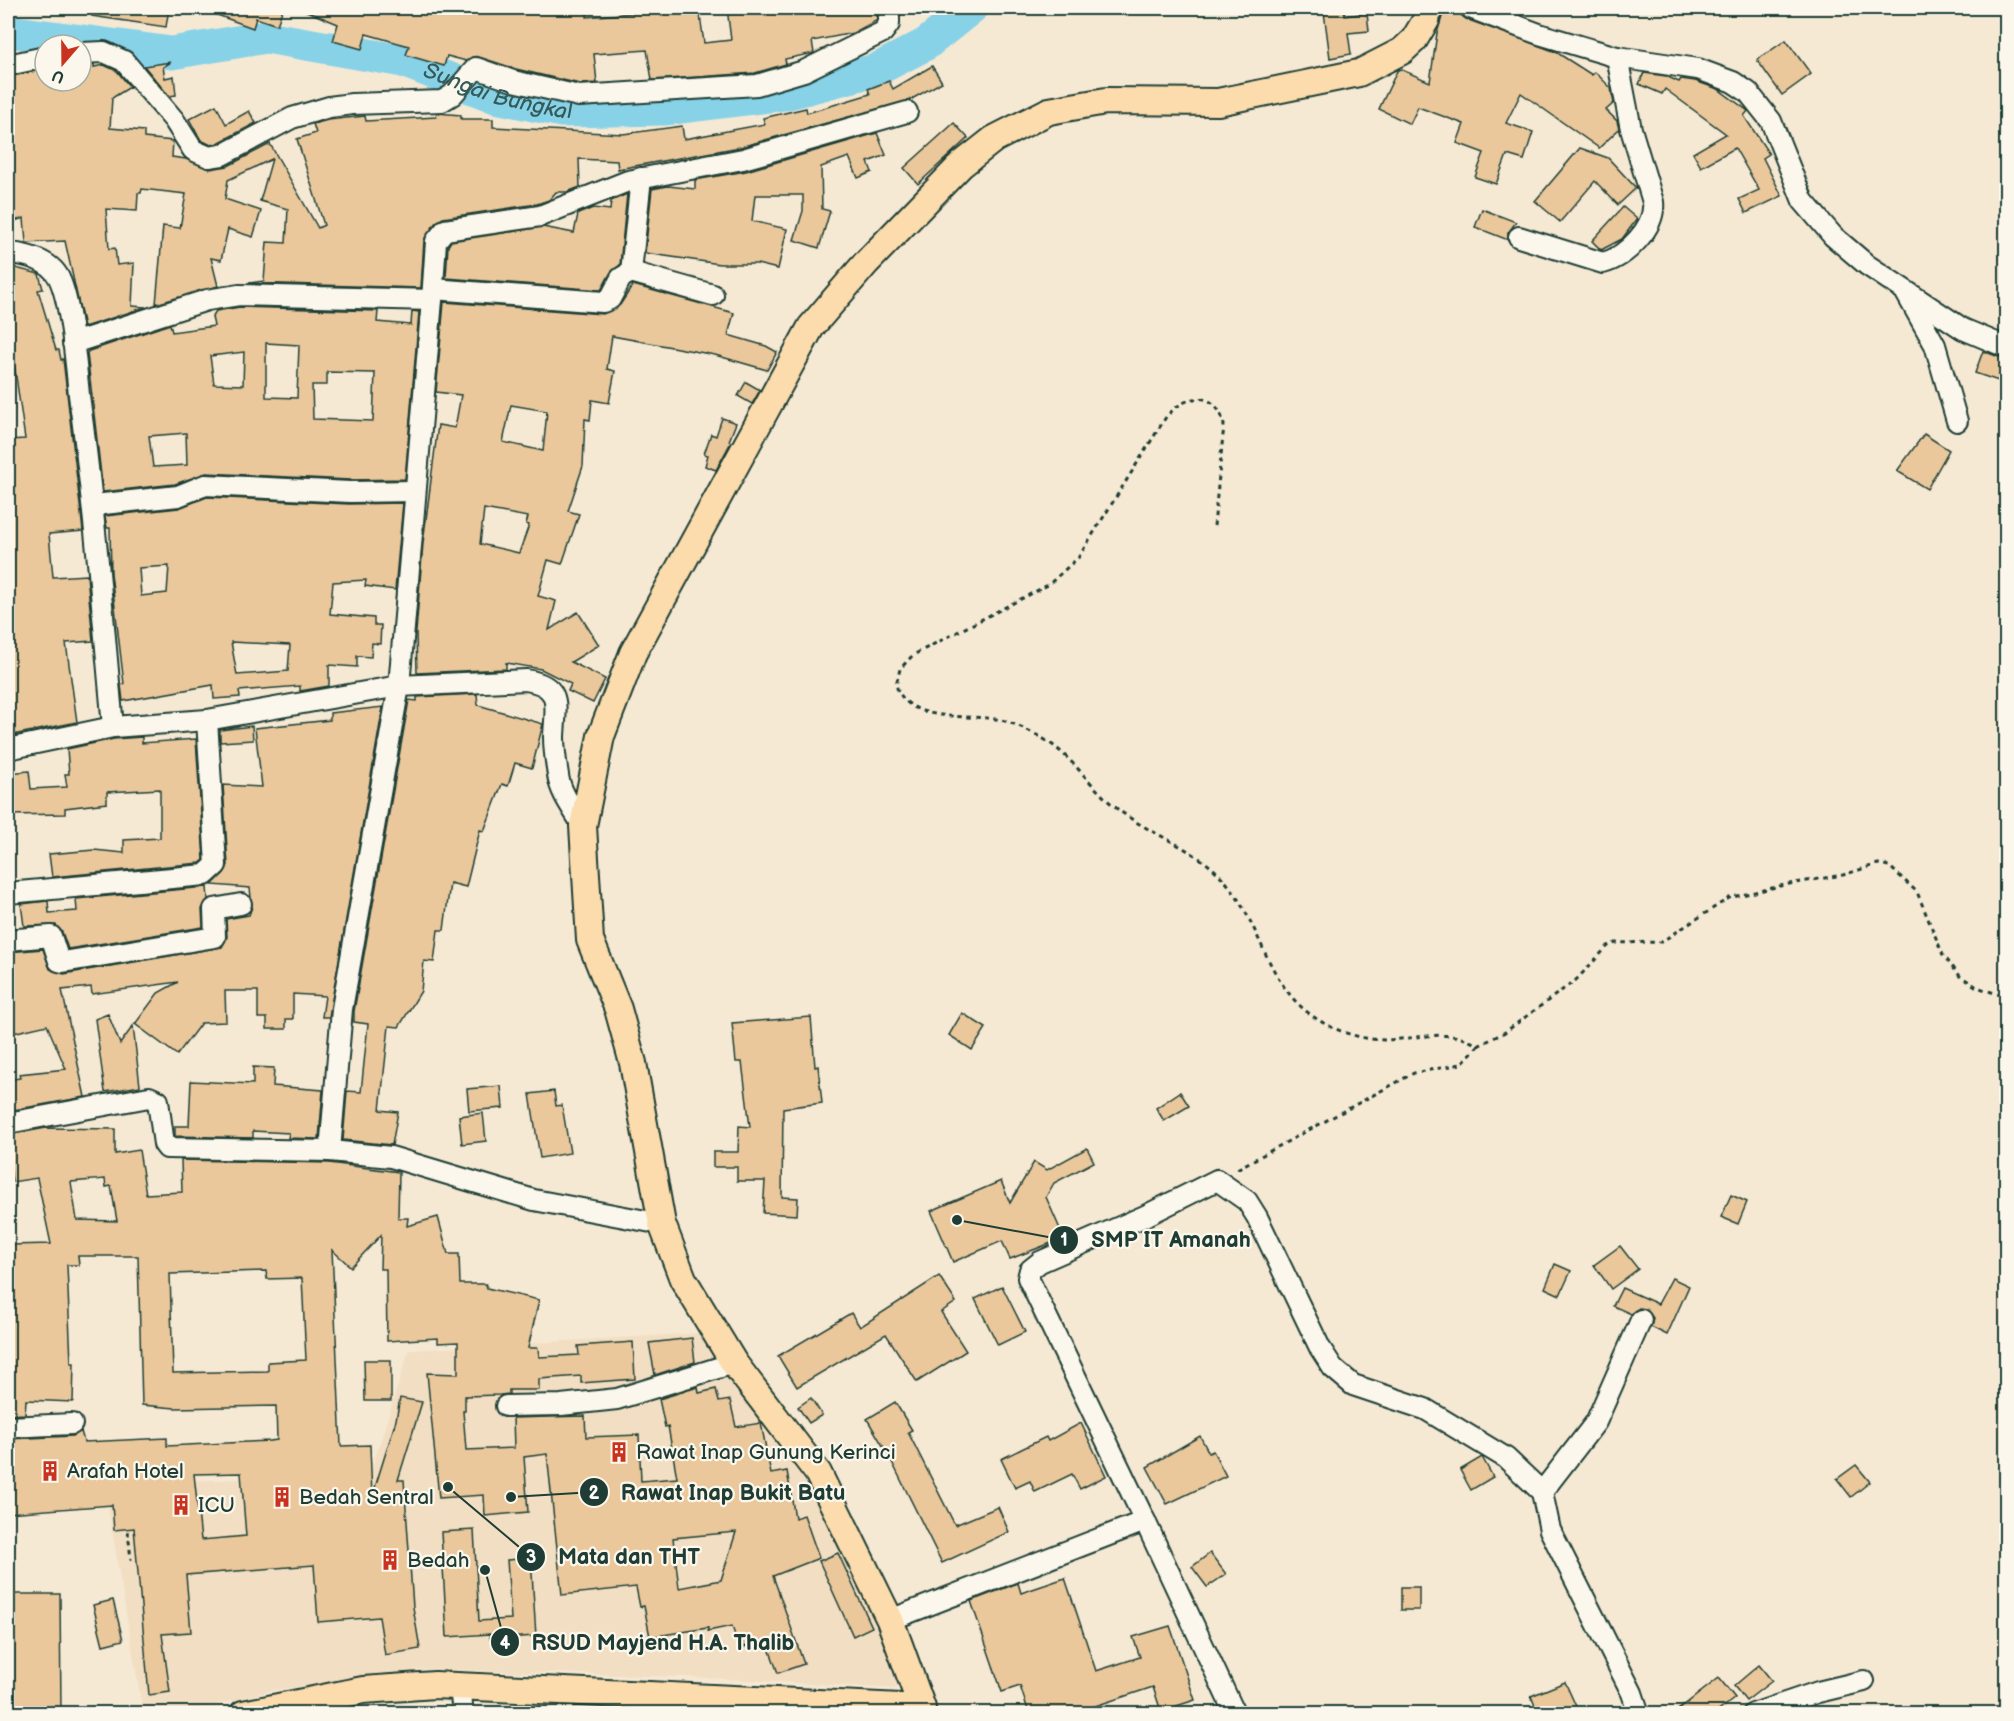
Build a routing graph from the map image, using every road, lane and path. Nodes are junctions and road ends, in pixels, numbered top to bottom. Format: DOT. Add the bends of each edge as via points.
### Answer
graph roads {
  1 [pos="889,8"];
  2 [pos="1429,8"];
  3 [pos="1474,8"];
  4 [pos="93,52"];
  5 [pos="1617,57"];
  6 [pos="33,60"];
  7 [pos="8,65"];
  8 [pos="907,112"];
  9 [pos="640,178"];
  10 [pos="1519,237"];
  11 [pos="8,253"];
  12 [pos="631,272"];
  13 [pos="1904,290"];
  14 [pos="433,294"];
  15 [pos="713,295"];
  16 [pos="73,343"];
  17 [pos="2007,347"];
  18 [pos="1957,420"];
  19 [pos="415,491"];
  20 [pos="94,505"];
  21 [pos="1214,526"];
  22 [pos="399,686"];
  23 [pos="207,720"];
  24 [pos="113,727"];
  25 [pos="8,749"];
  26 [pos="583,826"];
  27 [pos="8,893"];
  28 [pos="241,904"];
  29 [pos="8,940"];
  30 [pos="2007,997"];
  31 [pos="1478,1047"];
  32 [pos="8,1123"];
  33 [pos="330,1151"];
  34 [pos="1217,1180"];
  35 [pos="662,1224"];
  36 [pos="1641,1320"];
  37 [pos="734,1363"];
  38 [pos="506,1406"];
  39 [pos="72,1424"];
  40 [pos="8,1427"];
  41 [pos="1542,1492"];
  42 [pos="1145,1521"];
  43 [pos="128,1531"];
  44 [pos="131,1560"];
  45 [pos="890,1620"];
  46 [pos="1864,1682"];
  47 [pos="461,1706"];
  48 [pos="924,1711"];
  49 [pos="243,1713"];
  50 [pos="1235,1713"];
  51 [pos="1639,1713"];
  52 [pos="1753,1713"];
  1 -- 4 [label="street" via="889,24 883,33 804,71 757,85 579,96 474,69 452,95 436,103 329,107 292,118 222,155 209,157 193,150 174,120 124,61 104,52"];
  2 -- 26 [label="main road" via="1414,40 1402,51 1359,73 1218,102 1106,101 1049,111 994,139 961,165 866,263 811,327 633,653 601,736"];
  3 -- 5 [label="street" via="1539,34"];
  5 -- 10 [label="street" via="1631,129 1653,202 1649,226 1616,258 1603,263"];
  5 -- 13 [label="street" via="1698,69 1748,92 1771,121 1803,201 1833,236"];
  6 -- 7 [label="street"];
  8 -- 9 [label="street" via="743,159"];
  9 -- 12 [label="street"];
  9 -- 14 [label="street" via="540,216 442,232 436,241"];
  11 -- 16 [label="street" via="37,259 58,276"];
  12 -- 14 [label="street" via="621,278 610,299 603,302"];
  12 -- 15 [label="street"];
  13 -- 17 [label="street" via="1963,328"];
  13 -- 18 [label="street" via="1935,345"];
  14 -- 16 [label="street" via="239,295 207,300"];
  14 -- 19 [label="street"];
  16 -- 20 [label="street"];
  19 -- 20 [label="street" via="204,485 178,496"];
  19 -- 22 [label="street"];
  20 -- 24 [label="street"];
  21 -- 31 [label="path" via="1224,425 1222,414 1208,400 1192,399 1177,404 1166,417 1078,558 1048,585 914,655 896,678 898,693 909,705 921,710 998,720 1027,729 1047,741 1132,820 1188,849 1210,866 1244,907 1285,992 1315,1019 1364,1037 1384,1040 1456,1035"];
  22 -- 23 [label="street"];
  22 -- 26 [label="street" via="526,680 551,690 556,706 558,776"];
  22 -- 33 [label="street" via="342,1009"];
  23 -- 24 [label="street"];
  23 -- 27 [label="street" via="216,865 211,872"];
  24 -- 25 [label="street"];
  26 -- 35 [label="main road" via="590,940 618,1010 633,1063"];
  28 -- 29 [label="street" via="214,909 215,937 63,962 59,961 51,936"];
  30 -- 31 [label="path" via="1977,987 1960,976 1943,955 1917,892 1889,866 1878,864 1729,898 1661,942 1608,946 1576,980"];
  31 -- 34 [label="path" via="1461,1064 1414,1073"];
  32 -- 33 [label="street" via="149,1097 158,1101 167,1148"];
  33 -- 35 [label="street" via="391,1157 534,1200"];
  34 -- 41 [label="street" via="1247,1201 1257,1217 1333,1368 1353,1385 1425,1409 1506,1458"];
  34 -- 42 [label="street" via="1040,1262 1030,1270 1028,1278"];
  35 -- 37 [label="main road" via="683,1279"];
  36 -- 41 [label="street" via="1596,1422"];
  37 -- 38 [label="street" via="617,1399"];
  37 -- 45 [label="main road" via="818,1473"];
  39 -- 40 [label="street"];
  41 -- 51 [label="street" via="1550,1530"];
  42 -- 45 [label="street"];
  42 -- 50 [label="street"];
  43 -- 44 [label="path"];
  45 -- 48 [label="main road"];
  46 -- 52 [label="street"];
  47 -- 48 [label="main road"];
  47 -- 49 [label="main road" via="435,1685 363,1690"];
}
